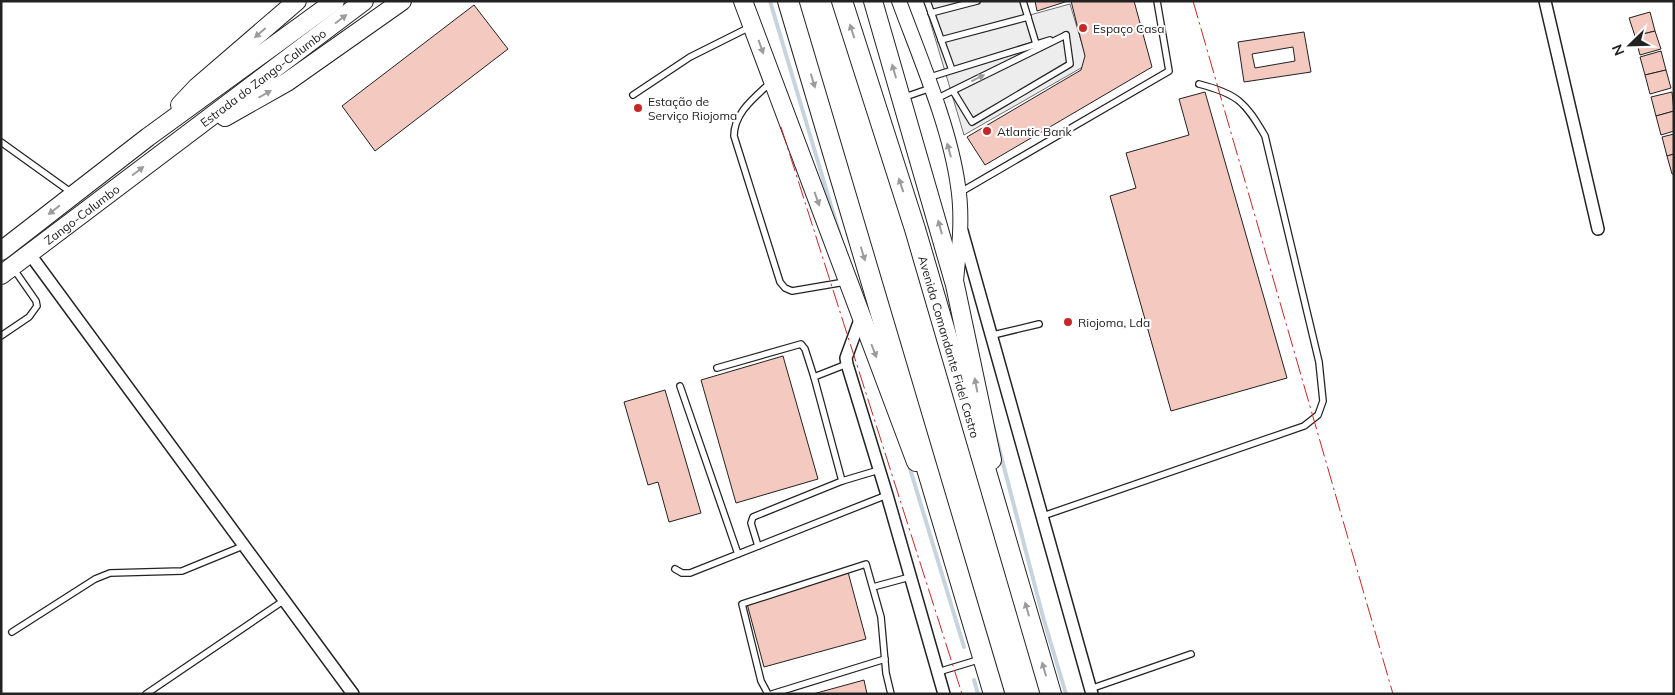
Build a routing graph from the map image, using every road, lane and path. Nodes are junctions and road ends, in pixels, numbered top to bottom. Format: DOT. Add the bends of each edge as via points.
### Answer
graph roads {
  1 [pos="297,1"];
  2 [pos="335,1"];
  3 [pos="364,1"];
  4 [pos="402,1"];
  5 [pos="743,1"];
  6 [pos="788,1"];
  7 [pos="842,1"];
  8 [pos="873,1"];
  9 [pos="899,1"];
  10 [pos="927,1"];
  11 [pos="977,1"];
  12 [pos="1023,1"];
  13 [pos="1157,1"];
  14 [pos="1545,1"];
  15 [pos="932,13"];
  16 [pos="1028,17"];
  17 [pos="754,25"];
  18 [pos="941,40"];
  19 [pos="1037,47"];
  20 [pos="952,70"];
  21 [pos="773,80"];
  22 [pos="1199,84"];
  23 [pos="931,89"];
  24 [pos="953,91"];
  25 [pos="633,95"];
  26 [pos="902,98"];
  27 [pos="148,138"];
  28 [pos="1,142"];
  29 [pos="162,153"];
  30 [pos="959,193"];
  31 [pos="74,194"];
  32 [pos="961,227"];
  33 [pos="1598,229"];
  34 [pos="1,251"];
  35 [pos="29,253"];
  36 [pos="7,270"];
  37 [pos="847,282"];
  38 [pos="956,284"];
  39 [pos="861,318"];
  40 [pos="1039,324"];
  41 [pos="993,335"];
  42 [pos="1,336"];
  43 [pos="847,364"];
  44 [pos="716,368"];
  45 [pos="814,377"];
  46 [pos="680,386"];
  47 [pos="879,470"];
  48 [pos="842,481"];
  49 [pos="887,495"];
  50 [pos="1040,517"];
  51 [pos="243,546"];
  52 [pos="758,546"];
  53 [pos="738,554"];
  54 [pos="675,569"];
  55 [pos="1017,574"];
  56 [pos="910,577"];
  57 [pos="873,587"];
  58 [pos="965,593"];
  59 [pos="282,601"];
  60 [pos="12,632"];
  61 [pos="1191,654"];
  62 [pos="984,658"];
  63 [pos="885,659"];
  64 [pos="938,672"];
  65 [pos="1091,692"];
  66 [pos="146,694"];
  67 [pos="353,694"];
  68 [pos="768,694"];
  69 [pos="772,694"];
  70 [pos="891,694"];
  71 [pos="944,694"];
  72 [pos="994,694"];
  73 [pos="1052,694"];
  1 -- 27 [label="main road, one-way" via="197,87"];
  2 -- 27 [label="main road, Estrada do Zango-Calumbo"];
  29 -- 3 [label="main road, Estrada do Zango-Calumbo, one-way"];
  29 -- 4 [label="main road, one-way" via="287,82"];
  5 -- 17 [label="main road"];
  6 -- 58 [label="highway, one-way"];
  55 -- 7 [label="highway, Avenida Comandante Fidel Castro, one-way" via="915,229"];
  26 -- 8 [label="main road, one-way"];
  9 -- 23 [label="street"];
  10 -- 15 [label="lane"];
  11 -- 15 [label="lane"];
  12 -- 16 [label="lane"];
  13 -- 30 [label="lane" via="1170,71"];
  14 -- 33 [label="street"];
  15 -- 18 [label="lane"];
  16 -- 18 [label="lane"];
  16 -- 19 [label="lane"];
  17 -- 21 [label="main road, one-way"];
  17 -- 25 [label="lane" via="690,57"];
  18 -- 20 [label="lane"];
  19 -- 20 [label="lane"];
  24 -- 19 [label="lane, one-way"];
  19 -- 24 [label="lane" via="1066,35 1070,64 972,122"];
  20 -- 23 [label="lane"];
  21 -- 37 [label="main road, one-way"];
  21 -- 37 [label="lane" via="736,122 734,136 780,282 792,291"];
  22 -- 50 [label="lane" via="1233,95 1249,110 1265,136 1319,362 1323,401 1318,415 1304,426"];
  23 -- 24 [label="lane"];
  23 -- 26 [label="lane"];
  30 -- 23 [label="street, one-way"];
  38 -- 26 [label="main road, one-way"];
  27 -- 31 [label="main road, Zango-Calumbo"];
  28 -- 31 [label="lane"];
  35 -- 29 [label="main road, Zango-Calumbo, one-way"];
  30 -- 32 [label="street"];
  31 -- 34 [label="main road, Zango-Calumbo, one-way"];
  32 -- 38 [label="street"];
  32 -- 41 [label="street"];
  35 -- 36 [label="main road, Zango-Calumbo"];
  35 -- 51 [label="street"];
  36 -- 42 [label="lane" via="37,306 29,317"];
  37 -- 39 [label="main road"];
  55 -- 38 [label="main road, one-way"];
  39 -- 43 [label="street" via="846,358"];
  39 -- 58 [label="main road, one-way"];
  40 -- 41 [label="lane"];
  41 -- 50 [label="street"];
  43 -- 45 [label="lane"];
  43 -- 47 [label="street"];
  44 -- 45 [label="lane" via="801,344 806,349"];
  45 -- 48 [label="lane"];
  46 -- 53 [label="lane"];
  47 -- 48 [label="lane"];
  47 -- 49 [label="street"];
  48 -- 52 [label="lane" via="753,517 751,523"];
  49 -- 52 [label="lane"];
  49 -- 56 [label="street"];
  50 -- 65 [label="street"];
  51 -- 59 [label="street"];
  51 -- 60 [label="lane" via="182,571 110,574 95,579"];
  52 -- 53 [label="lane"];
  53 -- 54 [label="lane" via="690,573"];
  73 -- 55 [label="highway, Avenida Comandante Fidel Castro, one-way"];
  56 -- 57 [label="lane"];
  56 -- 64 [label="street"];
  57 -- 63 [label="lane" via="881,617"];
  57 -- 68 [label="lane" via="866,564 742,604 761,681"];
  58 -- 62 [label="highway"];
  59 -- 66 [label="lane"];
  59 -- 67 [label="street"];
  61 -- 65 [label="lane"];
  62 -- 64 [label="lane"];
  62 -- 72 [label="highway"];
  63 -- 69 [label="lane"];
  63 -- 70 [label="lane"];
  64 -- 71 [label="street"];
}
